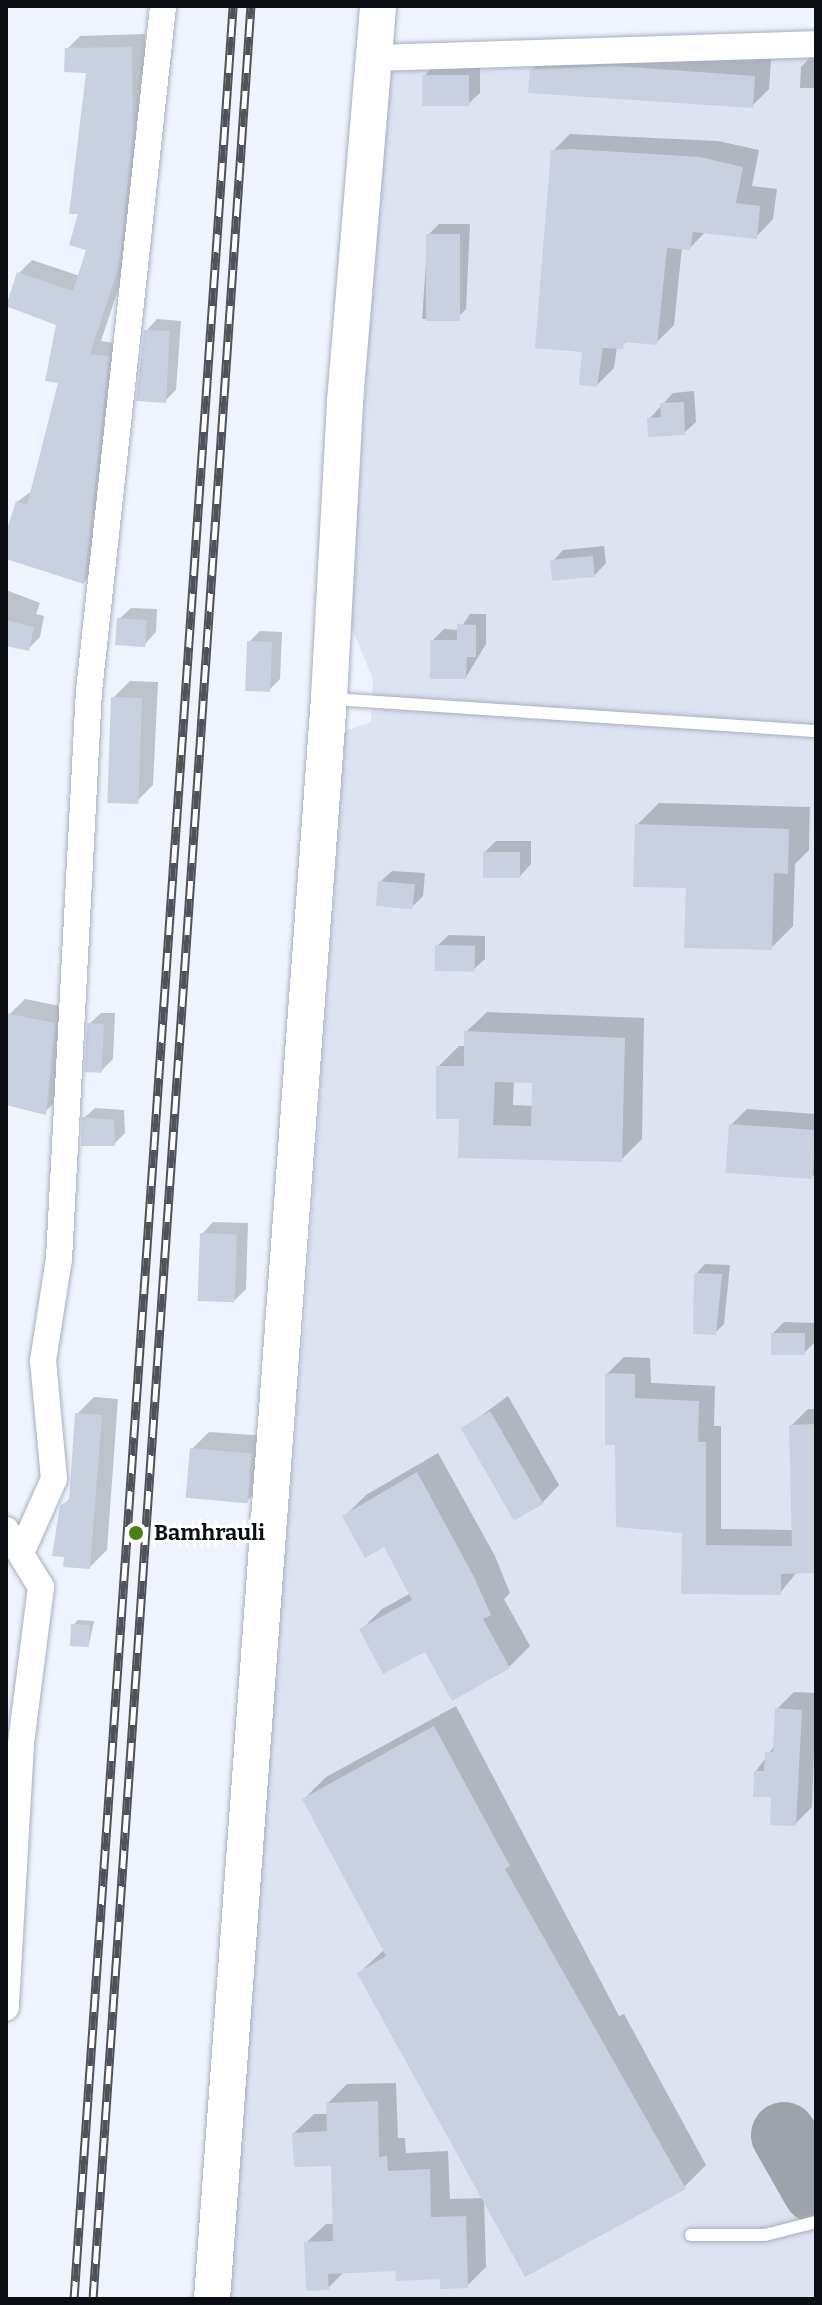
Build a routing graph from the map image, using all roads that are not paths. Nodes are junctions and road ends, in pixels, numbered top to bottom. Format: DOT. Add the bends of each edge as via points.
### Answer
graph roads {
  1 [pos="163,6"];
  2 [pos="378,6"];
  3 [pos="816,44"];
  4 [pos="373,58"];
  5 [pos="329,698"];
  6 [pos="816,731"];
  7 [pos="6,1530"];
  8 [pos="21,1553"];
  9 [pos="6,2008"];
  10 [pos="816,2222"];
  11 [pos="691,2235"];
  12 [pos="212,2299"];
  1 -- 8 [label="street" via="89,691 59,1259 43,1361 54,1479"];
  2 -- 4 [label="main road"];
  3 -- 4 [label="street"];
  4 -- 5 [label="main road" via="345,401"];
  5 -- 6 [label="lane"];
  5 -- 12 [label="main road"];
  7 -- 8 [label="street"];
  8 -- 9 [label="street" via="41,1587 21,1744"];
  10 -- 11 [label="lane" via="765,2235"];
}
